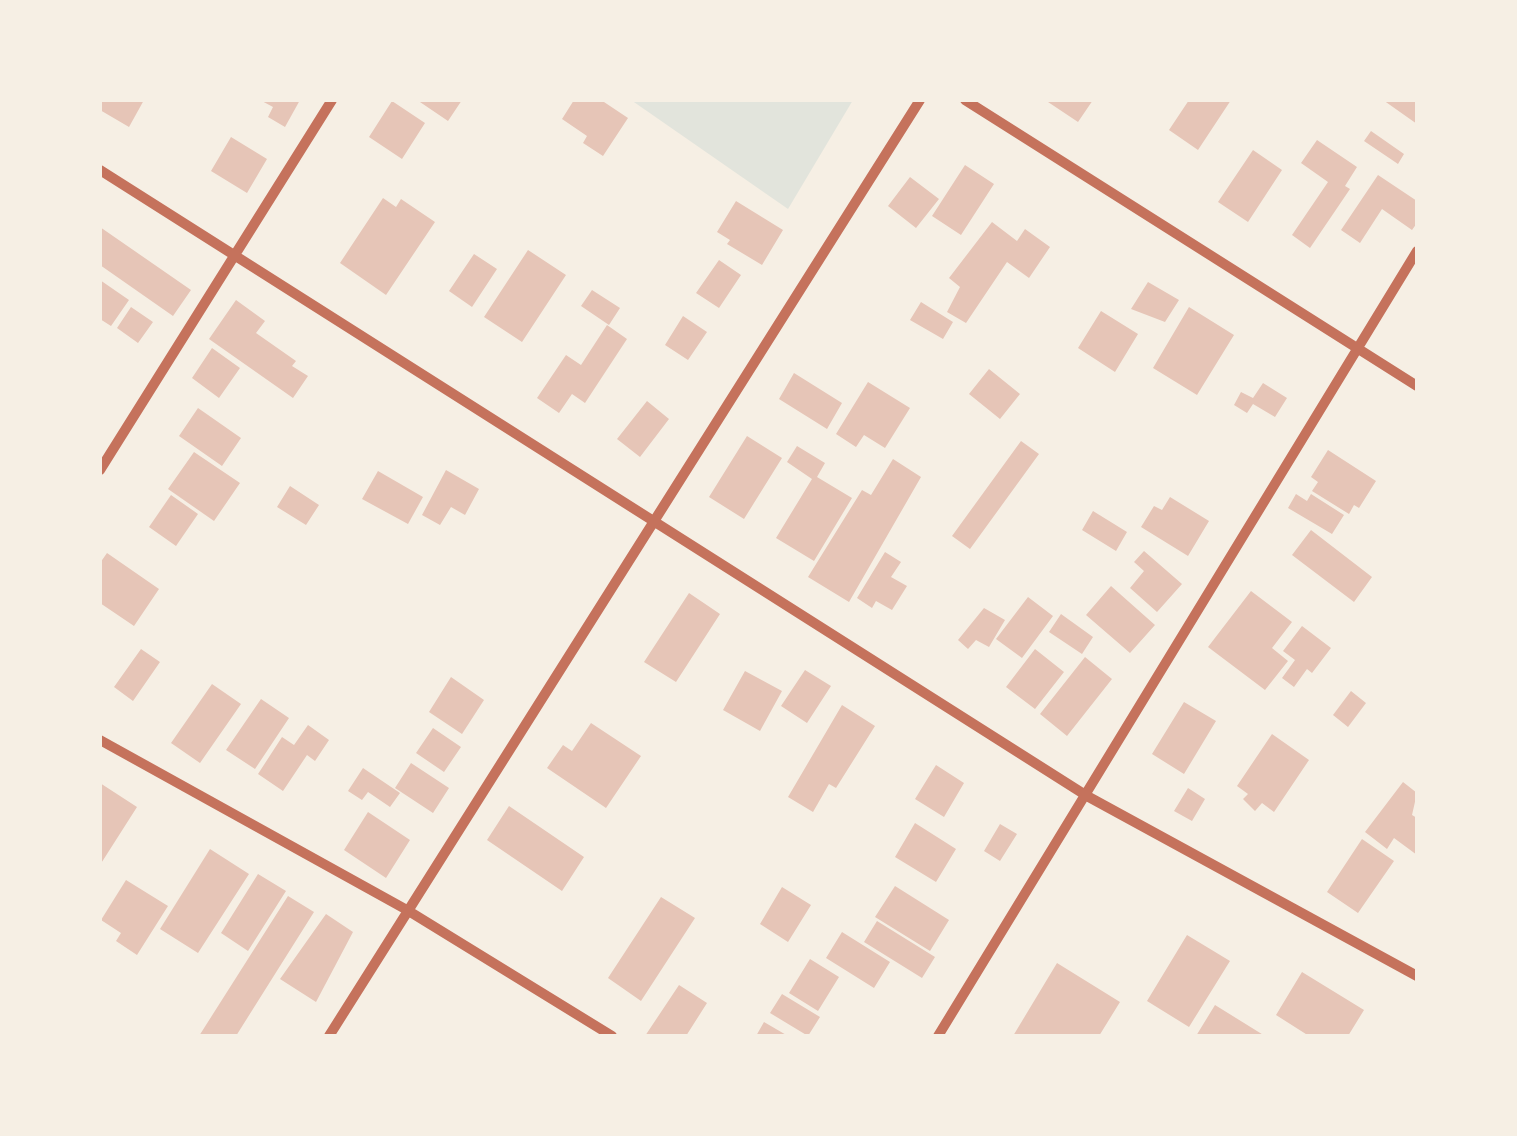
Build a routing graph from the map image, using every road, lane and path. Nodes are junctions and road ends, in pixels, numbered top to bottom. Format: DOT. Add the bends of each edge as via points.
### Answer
graph roads {
  1 [pos="332,100"];
  2 [pos="920,100"];
  3 [pos="964,100"];
  4 [pos="100,170"];
  5 [pos="1417,251"];
  6 [pos="236,253"];
  7 [pos="1356,348"];
  8 [pos="1417,386"];
  9 [pos="100,470"];
  10 [pos="652,518"];
  11 [pos="100,740"];
  12 [pos="1087,796"];
  13 [pos="406,910"];
  14 [pos="1417,976"];
  15 [pos="328,1036"];
  16 [pos="612,1036"];
  17 [pos="938,1036"];
  1 -- 6 [label="street"];
  2 -- 10 [label="street"];
  3 -- 7 [label="street"];
  4 -- 6 [label="street"];
  5 -- 7 [label="street"];
  6 -- 9 [label="street"];
  6 -- 10 [label="street"];
  7 -- 8 [label="street"];
  7 -- 12 [label="street"];
  10 -- 12 [label="street"];
  10 -- 13 [label="street"];
  11 -- 13 [label="street"];
  12 -- 14 [label="street"];
  12 -- 17 [label="street"];
  13 -- 15 [label="street"];
  13 -- 16 [label="street"];
}
